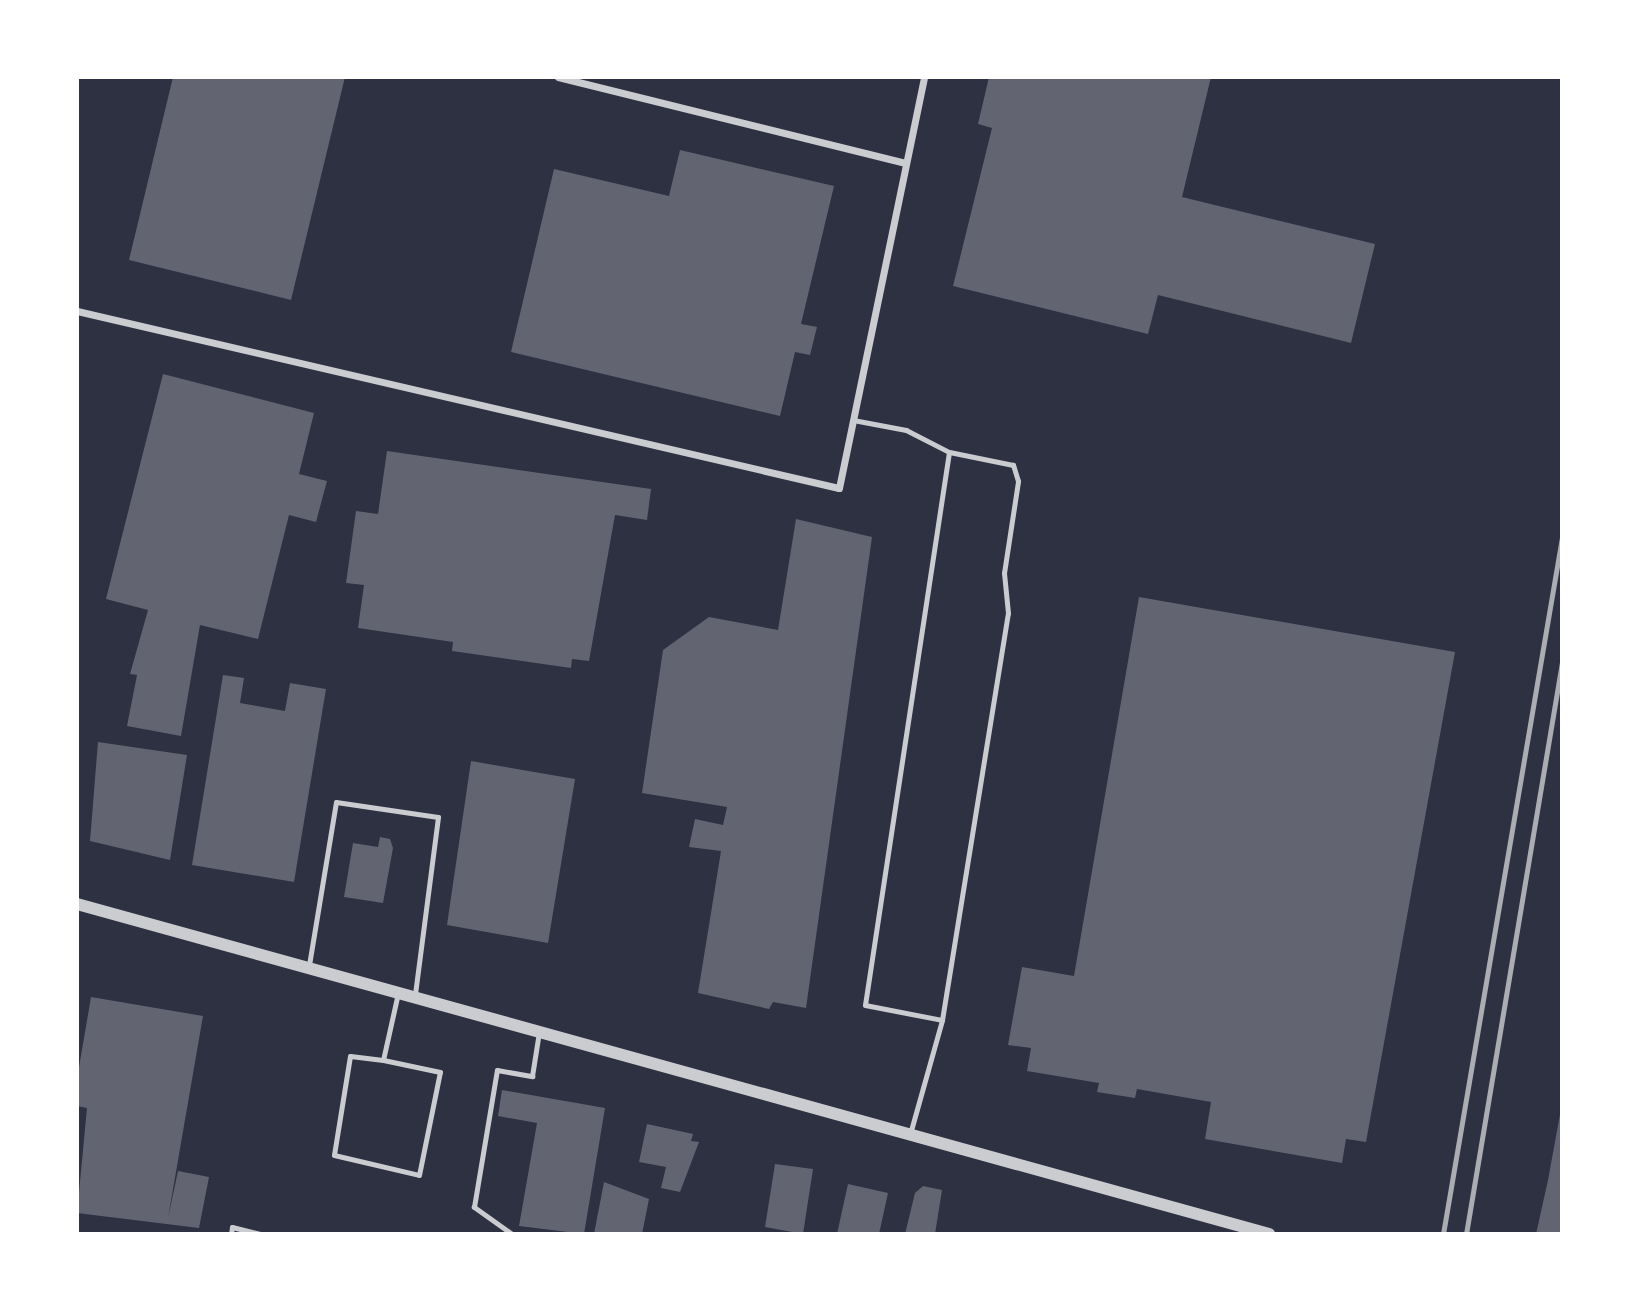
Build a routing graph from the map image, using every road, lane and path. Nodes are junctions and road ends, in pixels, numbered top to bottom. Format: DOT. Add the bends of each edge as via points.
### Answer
graph roads {
  1 [pos="558,77"];
  2 [pos="924,77"];
  3 [pos="906,163"];
  4 [pos="77,311"];
  5 [pos="853,419"];
  6 [pos="948,452"];
  7 [pos="77,904"];
  8 [pos="309,965"];
  9 [pos="399,990"];
  10 [pos="415,995"];
  11 [pos="942,1020"];
  12 [pos="539,1030"];
  13 [pos="383,1060"];
  14 [pos="910,1134"];
  15 [pos="230,1234"];
  16 [pos="260,1234"];
  17 [pos="512,1234"];
  18 [pos="1269,1234"];
  1 -- 3 [label="street"];
  2 -- 3 [label="street"];
  3 -- 5 [label="street"];
  4 -- 5 [label="street" via="839,488"];
  5 -- 6 [label="lane" via="906,430"];
  6 -- 11 [label="lane" via="1013,465 1018,481 1004,573 1008,613"];
  6 -- 11 [label="lane" via="865,1005"];
  7 -- 8 [label="street"];
  8 -- 9 [label="street"];
  8 -- 10 [label="lane" via="336,802 438,817"];
  9 -- 10 [label="street"];
  9 -- 13 [label="lane"];
  10 -- 12 [label="street"];
  11 -- 14 [label="lane"];
  12 -- 14 [label="street"];
  12 -- 17 [label="lane" via="532,1076 497,1070 474,1207"];
  13 -- 13 [label="lane" via="440,1072 419,1175 334,1155 350,1056"];
  14 -- 18 [label="street"];
  15 -- 16 [label="lane" via="232,1227"];
}
